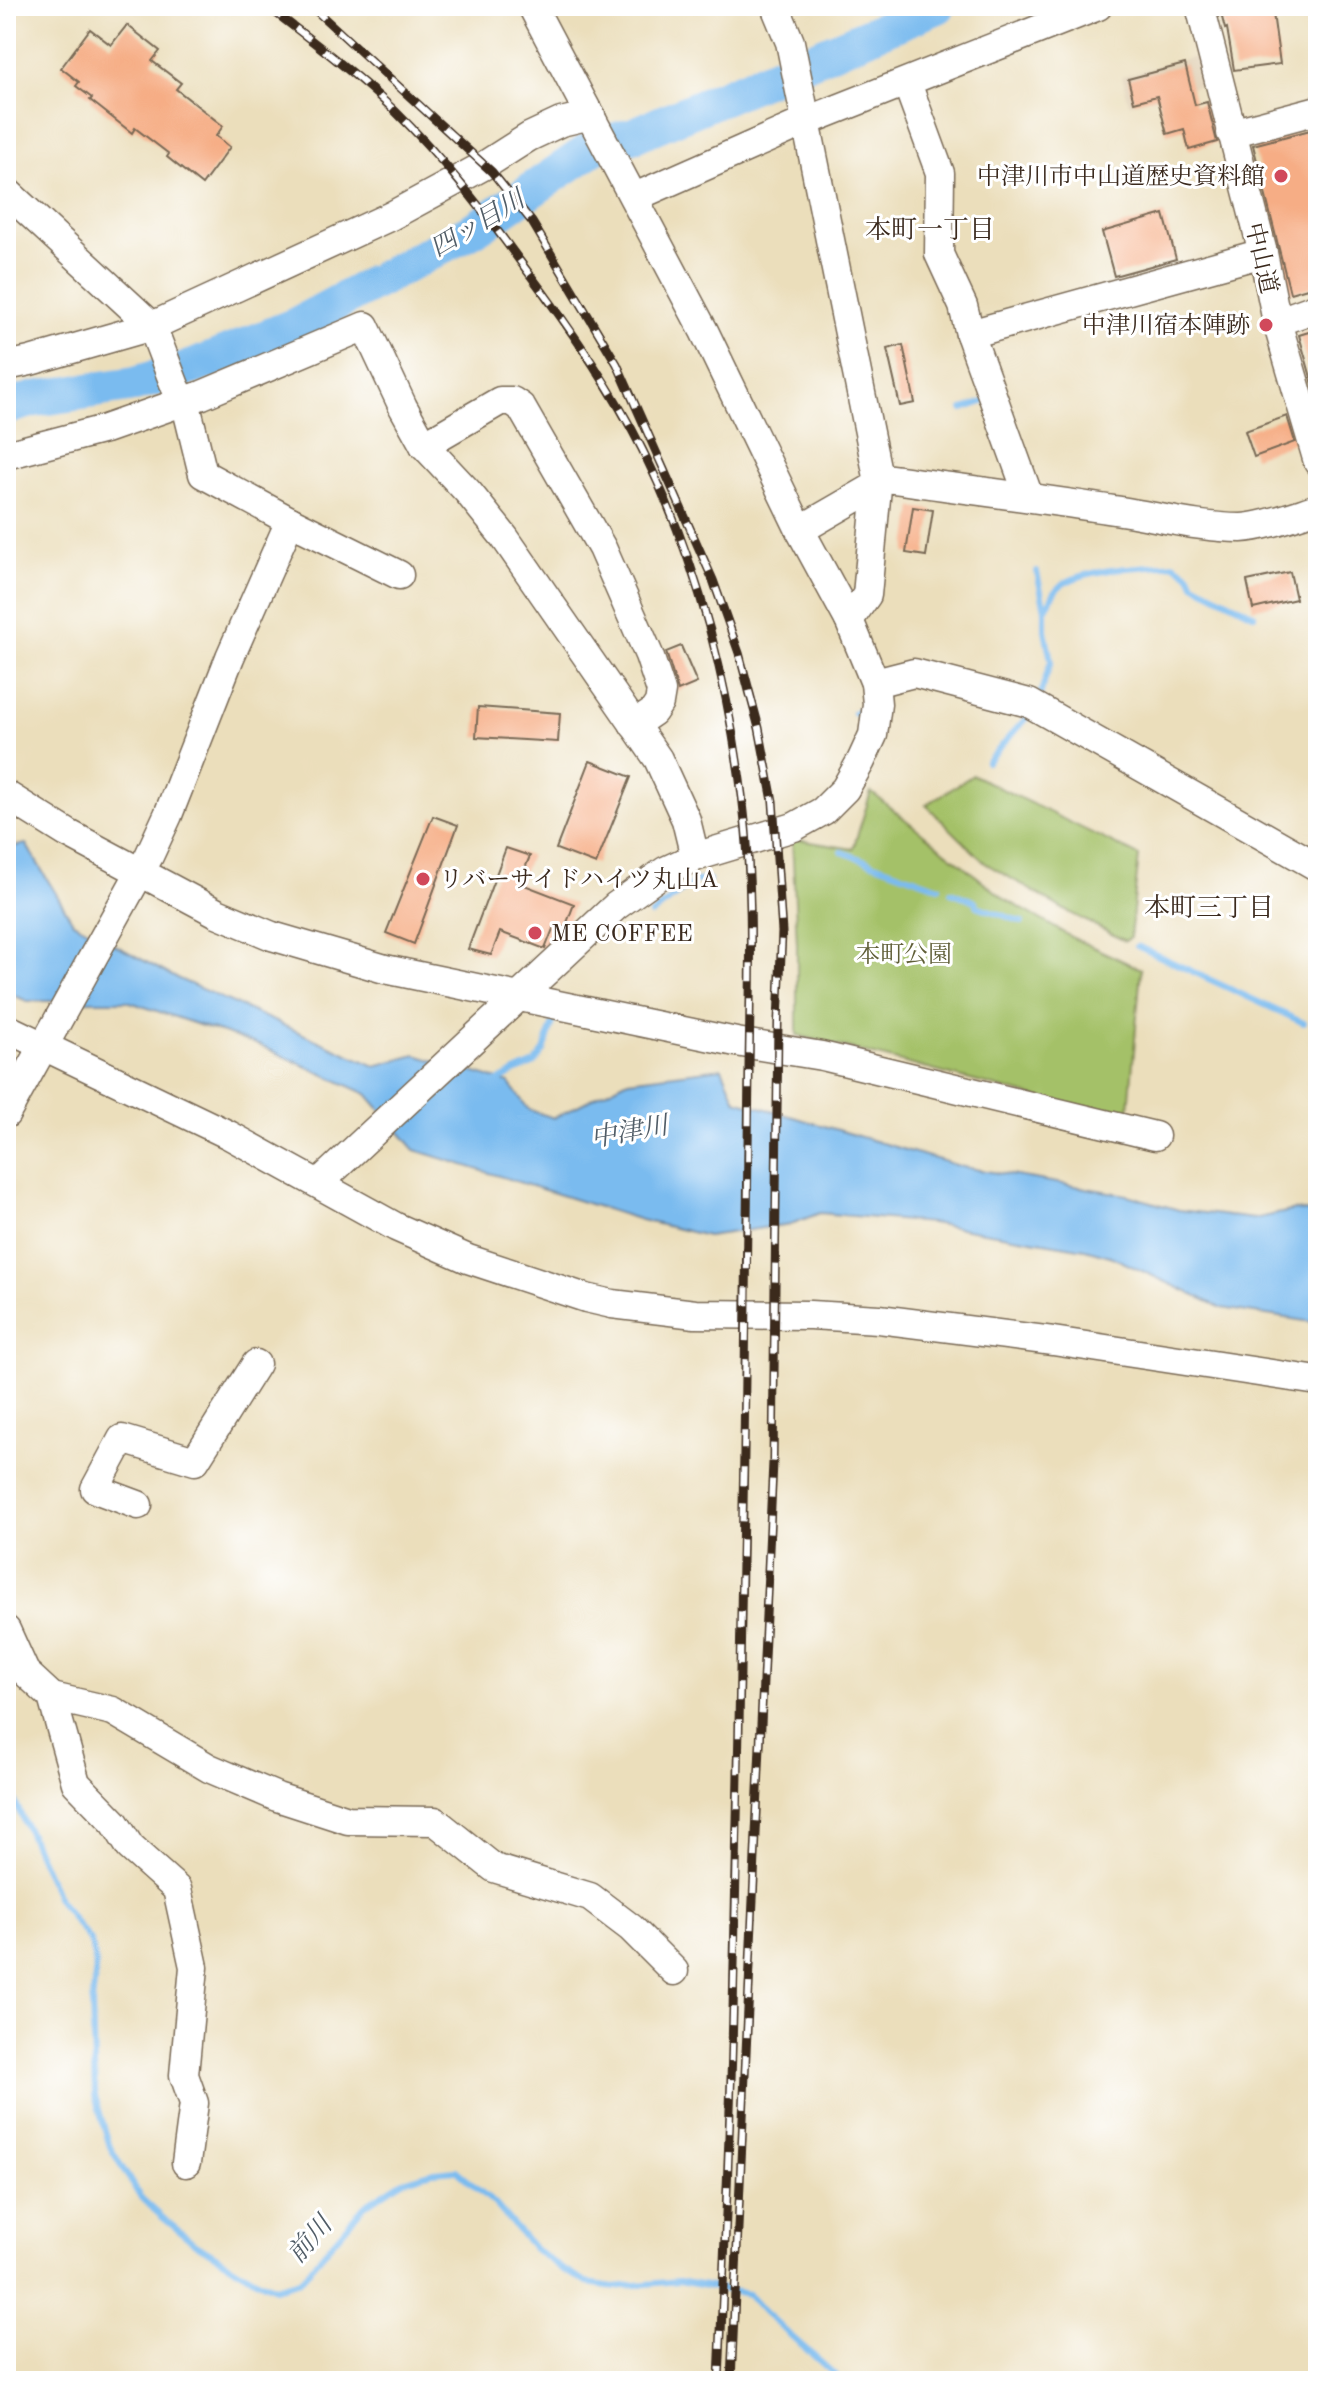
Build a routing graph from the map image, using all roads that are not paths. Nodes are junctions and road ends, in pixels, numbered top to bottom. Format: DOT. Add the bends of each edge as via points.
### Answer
graph roads {
  1 [pos="532,6"];
  2 [pos="775,6"];
  3 [pos="1098,6"];
  4 [pos="1200,6"];
  5 [pos="907,83"];
  6 [pos="804,108"];
  7 [pos="1318,110"];
  8 [pos="593,119"];
  9 [pos="1231,133"];
  10 [pos="628,185"];
  11 [pos="6,191"];
  12 [pos="1263,253"];
  13 [pos="1318,307"];
  14 [pos="1277,322"];
  15 [pos="154,330"];
  16 [pos="970,334"];
  17 [pos="6,366"];
  18 [pos="180,394"];
  19 [pos="424,445"];
  20 [pos="6,455"];
  21 [pos="1318,462"];
  22 [pos="878,481"];
  23 [pos="1029,497"];
  24 [pos="1318,508"];
  25 [pos="290,521"];
  26 [pos="800,530"];
  27 [pos="399,575"];
  28 [pos="849,620"];
  29 [pos="875,683"];
  30 [pos="634,725"];
  31 [pos="6,795"];
  32 [pos="695,857"];
  33 [pos="1318,867"];
  34 [pos="137,878"];
  35 [pos="521,996"];
  36 [pos="6,1028"];
  37 [pos="47,1038"];
  38 [pos="6,1114"];
  39 [pos="1155,1136"];
  40 [pos="328,1174"];
  41 [pos="256,1364"];
  42 [pos="1318,1381"];
  43 [pos="138,1505"];
  44 [pos="6,1630"];
  45 [pos="52,1697"];
  46 [pos="674,1971"];
  47 [pos="186,2163"];
  1 -- 8 [label="street"];
  2 -- 6 [label="street" via="790,42"];
  3 -- 5 [label="street"];
  4 -- 9 [label="street, 中山道"];
  5 -- 6 [label="street"];
  5 -- 16 [label="street" via="940,173 939,254"];
  6 -- 10 [label="street"];
  6 -- 22 [label="street"];
  7 -- 9 [label="street"];
  8 -- 10 [label="street"];
  8 -- 15 [label="street" via="561,122 529,137 391,216"];
  9 -- 12 [label="street, 中山道"];
  10 -- 26 [label="street"];
  11 -- 15 [label="street"];
  12 -- 14 [label="street, 中山道"];
  12 -- 16 [label="street"];
  13 -- 14 [label="street"];
  14 -- 21 [label="street, 中山道"];
  15 -- 17 [label="street"];
  15 -- 18 [label="street"];
  16 -- 23 [label="street"];
  18 -- 19 [label="street" via="365,326"];
  18 -- 20 [label="street" via="105,429"];
  18 -- 25 [label="street" via="203,474"];
  19 -- 30 [label="street" via="505,538"];
  19 -- 30 [label="street" via="500,401 521,407 602,548 649,655 661,691 659,703"];
  22 -- 23 [label="street"];
  22 -- 26 [label="street"];
  22 -- 28 [label="street" via="867,595"];
  23 -- 24 [label="street" via="1182,524 1245,528"];
  25 -- 27 [label="street"];
  25 -- 34 [label="street"];
  26 -- 28 [label="street"];
  28 -- 29 [label="street"];
  29 -- 32 [label="street" via="873,735 845,789 823,811 794,827"];
  29 -- 33 [label="street" via="914,673 1029,703"];
  30 -- 32 [label="street" via="675,794"];
  31 -- 34 [label="street"];
  32 -- 35 [label="street" via="616,906"];
  34 -- 35 [label="street" via="272,936 385,969"];
  34 -- 37 [label="street"];
  35 -- 39 [label="street" via="822,1056"];
  35 -- 40 [label="street"];
  36 -- 37 [label="street"];
  37 -- 38 [label="street"];
  37 -- 40 [label="street" via="229,1135"];
  40 -- 42 [label="street" via="396,1227 468,1259 612,1304 695,1314 879,1319"];
  41 -- 43 [label="street" via="195,1461 122,1439 95,1489"];
  44 -- 45 [label="street" via="25,1672"];
  45 -- 46 [label="street" via="113,1711 209,1768 348,1820 435,1821 494,1868 590,1897"];
  45 -- 47 [label="street" via="76,1783 115,1823 130,1847 177,1889 194,1967 184,2075 194,2103"];
}
